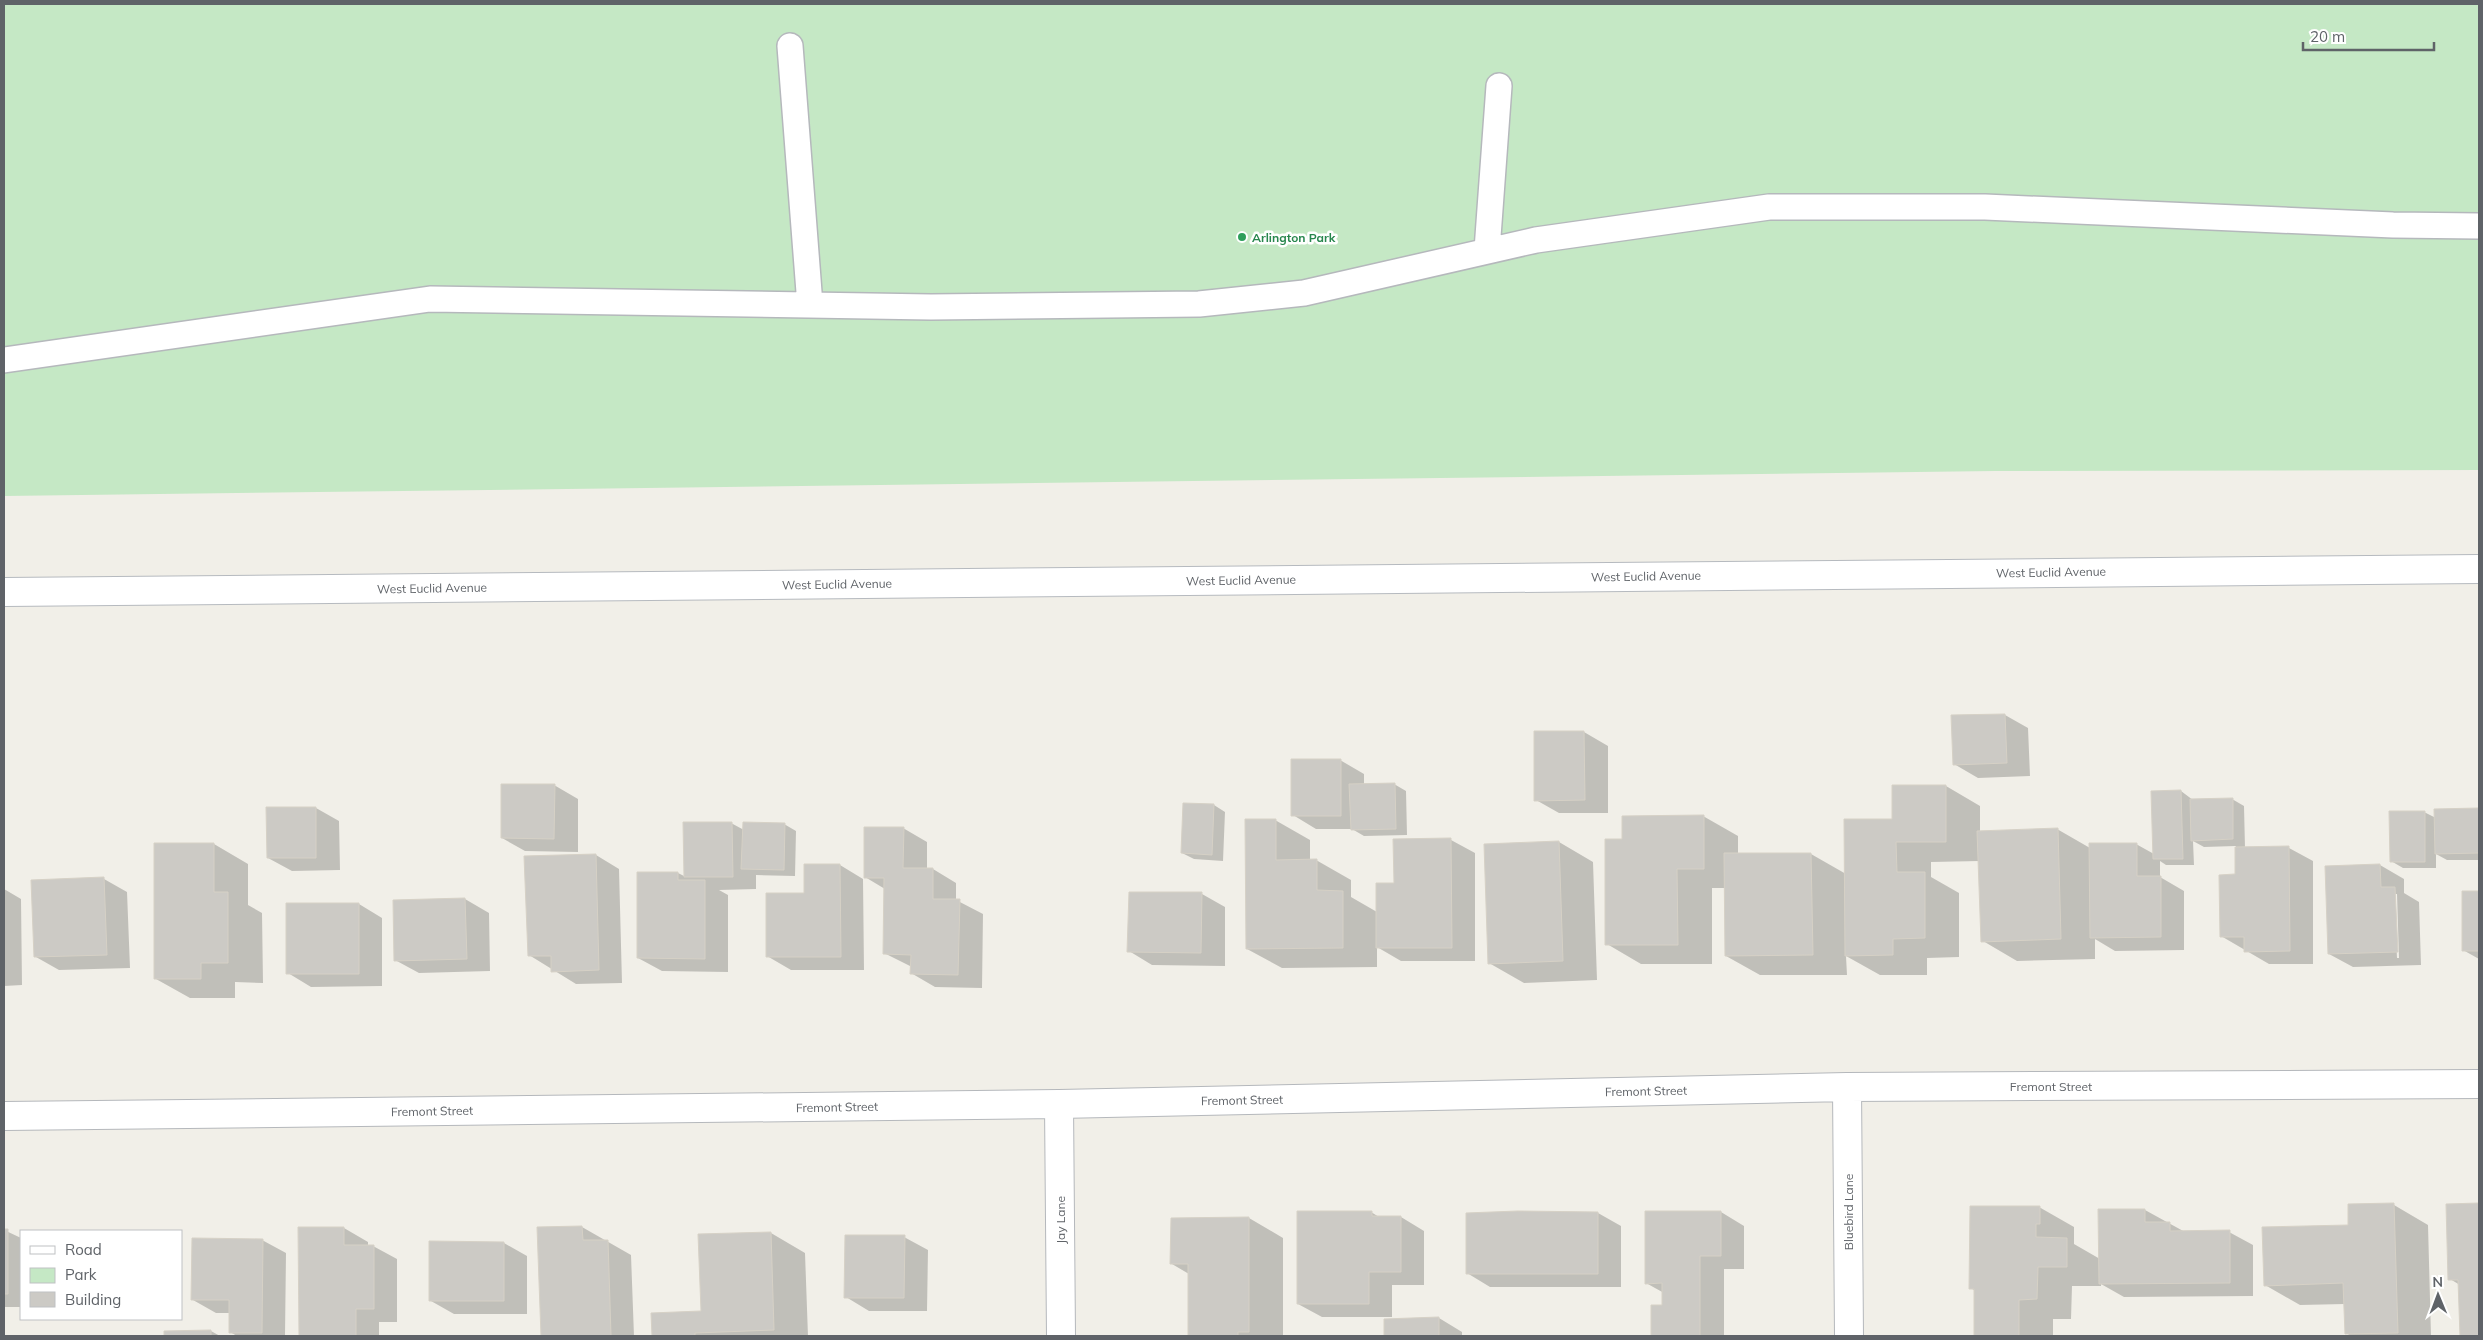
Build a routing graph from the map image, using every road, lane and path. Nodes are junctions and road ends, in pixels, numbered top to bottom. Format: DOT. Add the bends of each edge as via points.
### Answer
graph roads {
  1 [pos="790,46"];
  2 [pos="1499,86"];
  3 [pos="2479,226"];
  4 [pos="1487,250"];
  5 [pos="810,305"];
  6 [pos="4,360"];
  7 [pos="2479,569"];
  8 [pos="4,592"];
  9 [pos="2479,1084"];
  10 [pos="1848,1087"];
  11 [pos="1060,1104"];
  12 [pos="4,1116"];
  13 [pos="1061,1336"];
  14 [pos="1849,1336"];
  1 -- 5 [label="lane"];
  2 -- 4 [label="lane"];
  3 -- 4 [label="lane" via="2383,225 1985,207 1769,207"];
  4 -- 5 [label="lane" via="1304,293 1199,304"];
  5 -- 6 [label="lane" via="430,299"];
  7 -- 8 [label="street, West Euclid Avenue"];
  9 -- 10 [label="street, Fremont Street"];
  10 -- 11 [label="street, Fremont Street"];
  10 -- 14 [label="street, Bluebird Lane"];
  11 -- 12 [label="street, Fremont Street"];
  11 -- 13 [label="street, Jay Lane"];
}
